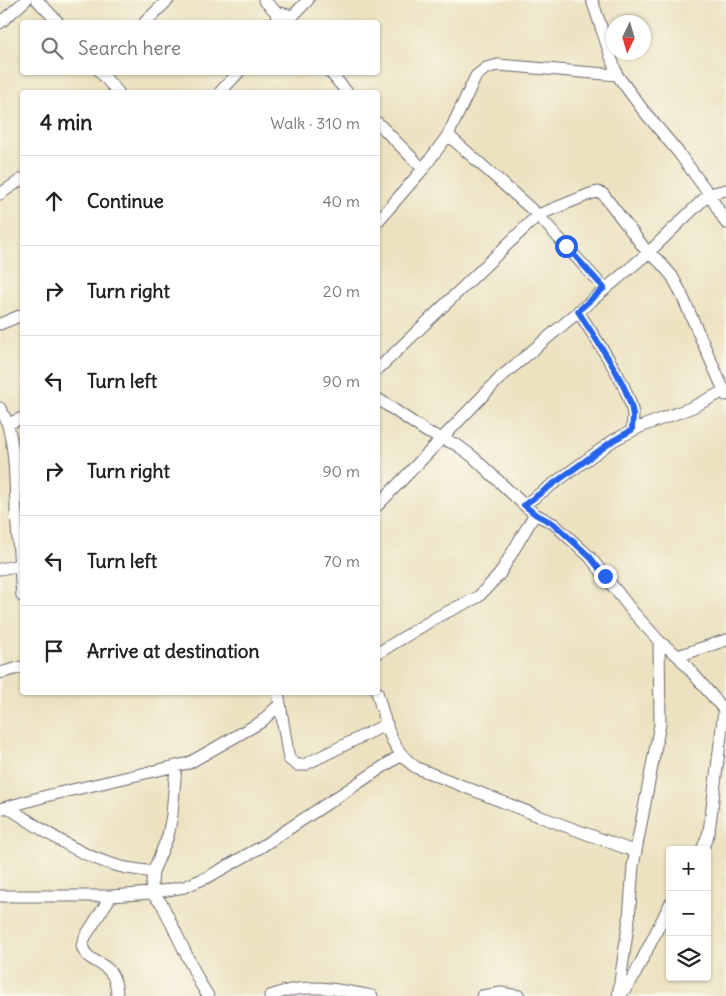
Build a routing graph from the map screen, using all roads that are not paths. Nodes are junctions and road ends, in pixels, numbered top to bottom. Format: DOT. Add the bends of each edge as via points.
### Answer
graph roads {
  1 [pos="26,0"];
  2 [pos="37,0"];
  3 [pos="168,0"];
  4 [pos="264,0"];
  5 [pos="308,0"];
  6 [pos="592,0"];
  7 [pos="277,17"];
  8 [pos="56,20"];
  9 [pos="148,20"];
  10 [pos="290,20"];
  11 [pos="0,23"];
  12 [pos="103,75"];
  13 [pos="236,75"];
  14 [pos="333,75"];
  15 [pos="617,75"];
  16 [pos="116,90"];
  17 [pos="222,90"];
  18 [pos="345,90"];
  19 [pos="380,126"];
  20 [pos="448,135"];
  21 [pos="424,169"];
  22 [pos="20,180"];
  23 [pos="726,190"];
  24 [pos="0,194"];
  25 [pos="709,194"];
  26 [pos="538,215"];
  27 [pos="380,219"];
  28 [pos="726,223"];
  29 [pos="648,253"];
  30 [pos="604,288"];
  31 [pos="578,311"];
  32 [pos="20,316"];
  33 [pos="0,324"];
  34 [pos="380,367"];
  35 [pos="725,392"];
  36 [pos="380,400"];
  37 [pos="0,408"];
  38 [pos="20,419"];
  39 [pos="8,424"];
  40 [pos="632,430"];
  41 [pos="442,437"];
  42 [pos="380,503"];
  43 [pos="524,505"];
  44 [pos="535,514"];
  45 [pos="20,565"];
  46 [pos="0,569"];
  47 [pos="726,640"];
  48 [pos="659,641"];
  49 [pos="380,652"];
  50 [pos="678,656"];
  51 [pos="20,668"];
  52 [pos="0,673"];
  53 [pos="278,695"];
  54 [pos="378,695"];
  55 [pos="279,705"];
  56 [pos="725,712"];
  57 [pos="387,724"];
  58 [pos="401,755"];
  59 [pos="176,766"];
  60 [pos="4,808"];
  61 [pos="704,846"];
  62 [pos="636,852"];
  63 [pos="153,872"];
  64 [pos="150,893"];
  65 [pos="0,896"];
  66 [pos="111,896"];
  67 [pos="666,912"];
  68 [pos="117,996"];
  69 [pos="208,996"];
  70 [pos="270,996"];
  71 [pos="372,996"];
  72 [pos="482,996"];
  73 [pos="519,996"];
  74 [pos="619,996"];
  1 -- 11 [label="street"];
  2 -- 8 [label="street"];
  3 -- 9 [label="street"];
  4 -- 7 [label="street"];
  5 -- 10 [label="street"];
  6 -- 15 [label="street"];
  12 -- 16 [label="street"];
  13 -- 17 [label="street"];
  14 -- 18 [label="street"];
  15 -- 20 [label="street" via="498,65 486,68 476,76"];
  15 -- 25 [label="street"];
  19 -- 21 [label="street"];
  20 -- 21 [label="street"];
  20 -- 26 [label="street"];
  21 -- 27 [label="street"];
  22 -- 24 [label="street"];
  23 -- 25 [label="street"];
  25 -- 28 [label="street"];
  25 -- 29 [label="street"];
  26 -- 29 [label="street" via="598,192 603,194"];
  26 -- 30 [label="street"];
  26 -- 34 [label="street"];
  29 -- 30 [label="street"];
  29 -- 35 [label="street" via="672,276 680,290"];
  30 -- 31 [label="street"];
  31 -- 40 [label="street" via="619,378 631,405"];
  31 -- 41 [label="street" via="500,377"];
  32 -- 33 [label="street"];
  35 -- 40 [label="street"];
  36 -- 41 [label="street" via="428,432"];
  37 -- 39 [label="street"];
  38 -- 39 [label="street"];
  39 -- 45 [label="street"];
  40 -- 43 [label="street"];
  41 -- 42 [label="street"];
  41 -- 43 [label="street" via="472,456"];
  43 -- 44 [label="street"];
  44 -- 48 [label="street" via="554,524 590,557"];
  44 -- 49 [label="street" via="499,575 478,598 437,617"];
  45 -- 46 [label="street"];
  47 -- 50 [label="street"];
  48 -- 50 [label="street"];
  48 -- 62 [label="street" via="660,724"];
  50 -- 56 [label="street"];
  51 -- 52 [label="street"];
  53 -- 55 [label="street"];
  54 -- 57 [label="street"];
  55 -- 57 [label="street" via="288,759 297,765 304,765"];
  55 -- 59 [label="street" via="261,722 190,763"];
  56 -- 61 [label="street" via="709,832"];
  57 -- 58 [label="street" via="392,742"];
  58 -- 62 [label="street" via="417,768"];
  58 -- 64 [label="street" via="296,826 208,877 184,887"];
  59 -- 60 [label="street"];
  59 -- 63 [label="street" via="168,836"];
  60 -- 63 [label="street" via="89,856 118,866"];
  62 -- 74 [label="street"];
  63 -- 64 [label="street"];
  64 -- 66 [label="street"];
  64 -- 69 [label="street" via="162,904"];
  65 -- 66 [label="street"];
  66 -- 68 [label="street" via="84,937 82,946 86,954 111,971"];
  67 -- 74 [label="street" via="632,978"];
  70 -- 71 [label="street" via="290,990 322,988"];
  72 -- 73 [label="street" via="501,993"];
}
